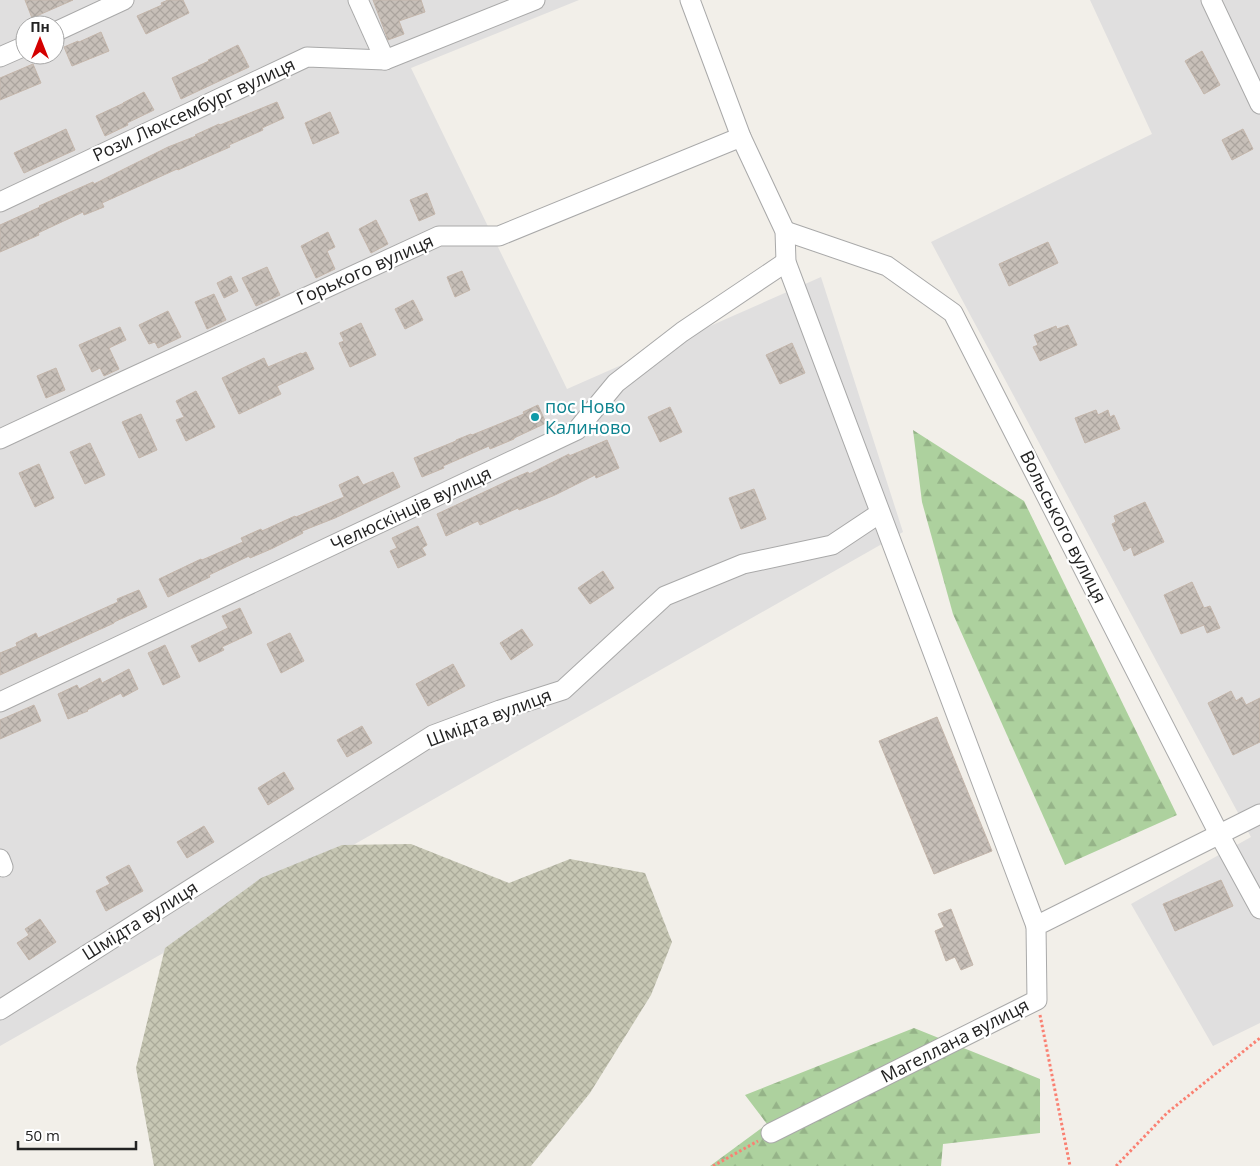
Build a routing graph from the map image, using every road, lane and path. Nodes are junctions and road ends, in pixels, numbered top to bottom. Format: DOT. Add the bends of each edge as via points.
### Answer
graph roads {
  1 [pos="124,0"];
  2 [pos="358,0"];
  3 [pos="535,0"];
  4 [pos="690,0"];
  5 [pos="1211,0"];
  6 [pos="65,27"];
  7 [pos="15,50"];
  8 [pos="0,57"];
  9 [pos="386,60"];
  10 [pos="1260,104"];
  11 [pos="741,137"];
  12 [pos="0,202"];
  13 [pos="785,231"];
  14 [pos="786,262"];
  15 [pos="0,439"];
  16 [pos="880,513"];
  17 [pos="0,702"];
  18 [pos="1260,814"];
  19 [pos="1219,834"];
  20 [pos="1260,909"];
  21 [pos="1036,926"];
  22 [pos="1037,1000"];
  23 [pos="0,1010"];
  24 [pos="1260,1038"];
  25 [pos="771,1133"];
  26 [pos="713,1166"];
  27 [pos="1070,1166"];
  28 [pos="1116,1166"];
  1 -- 6 [label="street"];
  2 -- 9 [label="street"];
  3 -- 9 [label="street, Рози Люксембург вулиця"];
  4 -- 11 [label="street"];
  5 -- 10 [label="street"];
  7 -- 8 [label="street"];
  9 -- 12 [label="street, Рози Люксембург вулиця" via="307,57"];
  11 -- 13 [label="street"];
  11 -- 15 [label="street, Горького вулиця" via="499,236 439,236"];
  13 -- 14 [label="street, Магеллана вулиця"];
  13 -- 19 [label="street, Вольського вулиця" via="887,266 953,313"];
  14 -- 16 [label="street, Магеллана вулиця"];
  14 -- 17 [label="street, Челюскінців вулиця" via="682,332 616,384 577,430"];
  16 -- 21 [label="street, Магеллана вулиця"];
  16 -- 23 [label="street, Шмідта вулиця" via="832,544 743,564 665,596 563,690 433,736"];
  18 -- 19 [label="street"];
  19 -- 20 [label="street, Вольського вулиця"];
  19 -- 21 [label="street"];
  21 -- 22 [label="street, Магеллана вулиця"];
  22 -- 25 [label="street, Магеллана вулиця"];
  22 -- 27 [label="path"];
  24 -- 28 [label="path" via="1168,1113"];
  25 -- 26 [label="path"];
}
